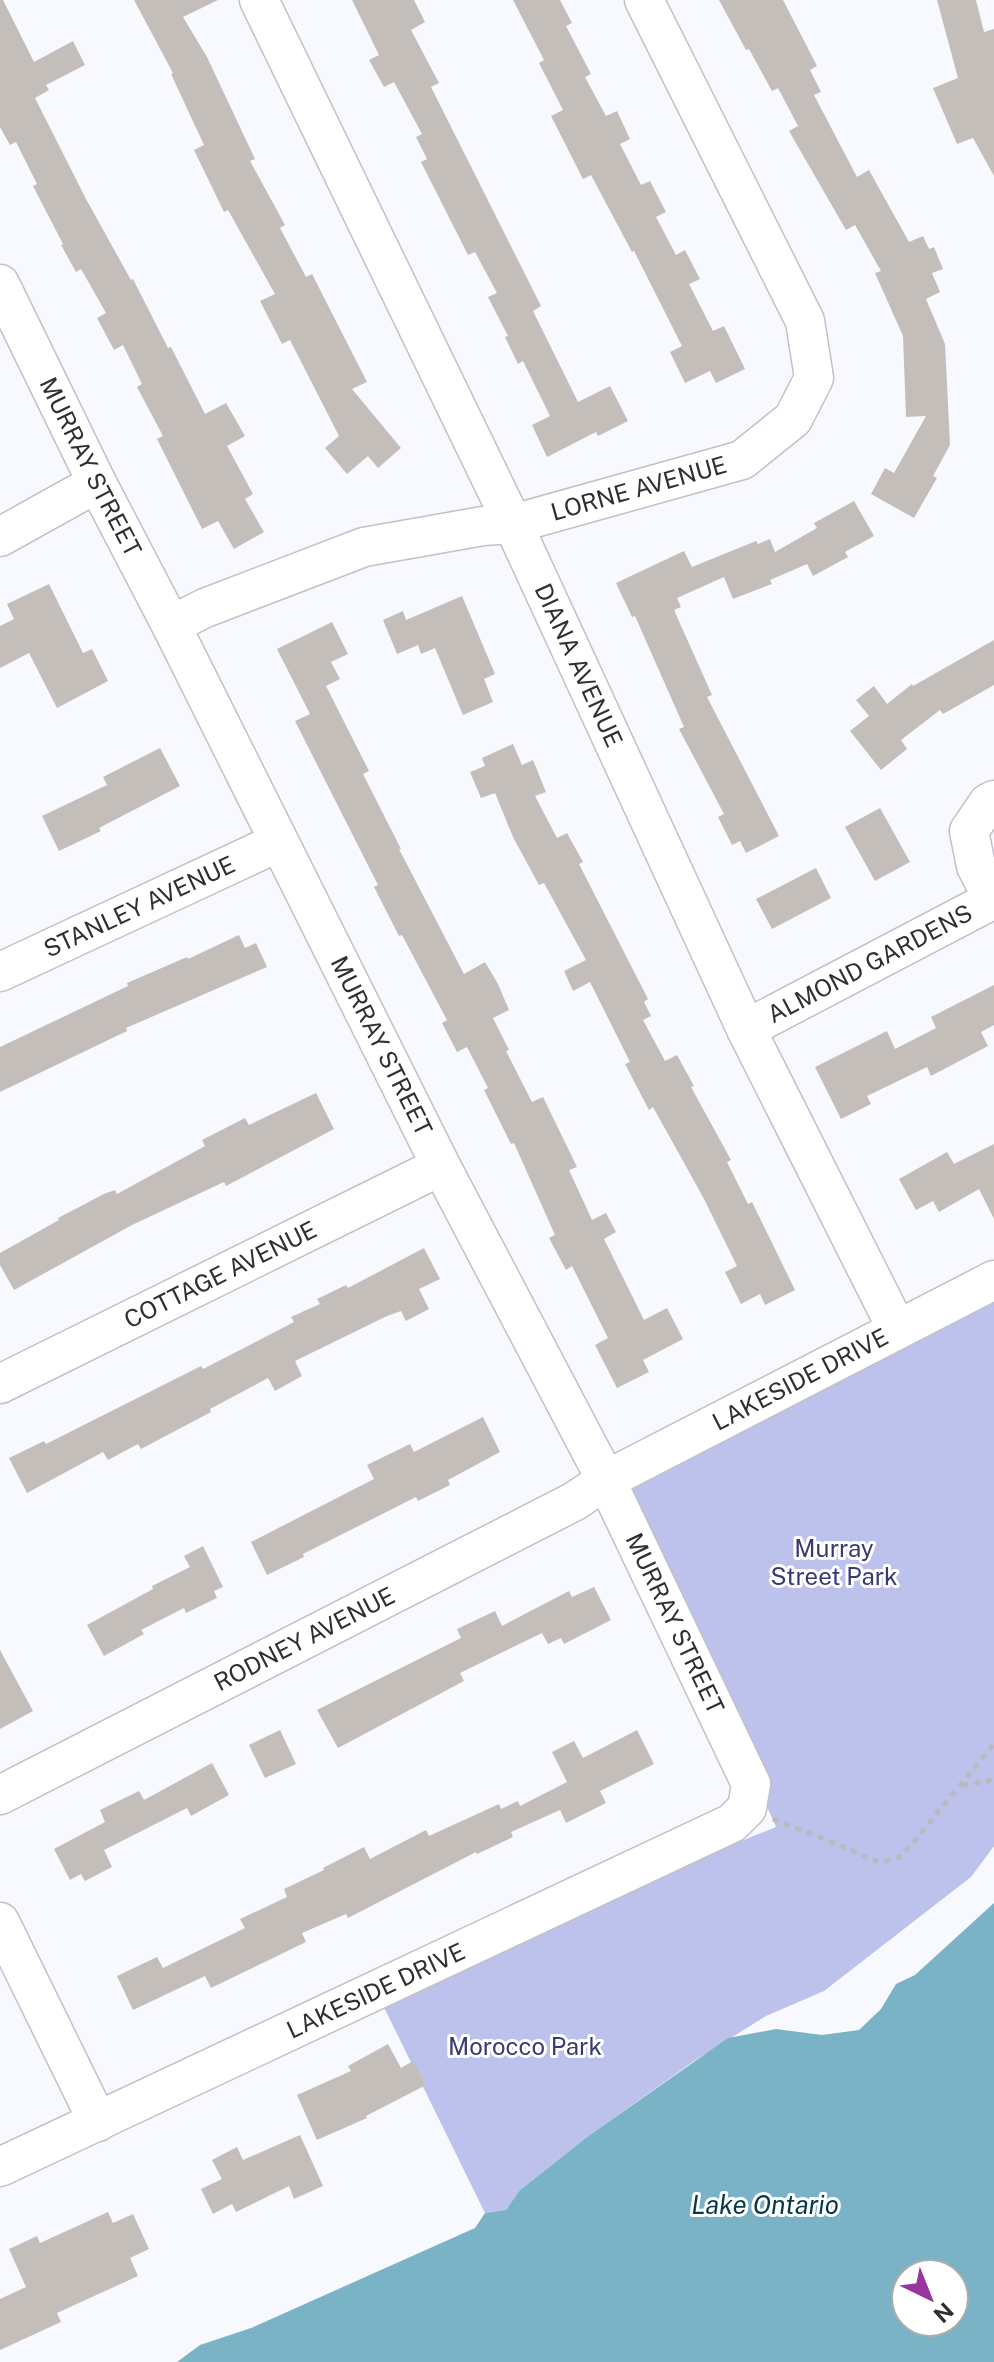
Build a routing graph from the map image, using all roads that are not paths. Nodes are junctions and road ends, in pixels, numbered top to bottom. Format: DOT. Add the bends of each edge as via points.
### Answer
graph roads {
  1 [pos="259,0"];
  2 [pos="644,0"];
  3 [pos="0,284"];
  4 [pos="97,483"];
  5 [pos="513,524"];
  6 [pos="0,537"];
  7 [pos="171,625"];
  8 [pos="994,800"];
  9 [pos="279,842"];
  10 [pos="994,899"];
  11 [pos="0,972"];
  12 [pos="746,1029"];
  13 [pos="441,1166"];
  14 [pos="994,1280"];
  15 [pos="897,1329"];
  16 [pos="0,1384"];
  17 [pos="606,1480"];
  18 [pos="0,1795"];
  19 [pos="747,1808"];
  20 [pos="0,1922"];
  21 [pos="98,2122"];
  22 [pos="0,2167"];
  1 -- 5 [label="street, DIANA AVENUE"];
  2 -- 5 [label="street, LORNE AVENUE" via="805,321 814,378 793,419 742,460"];
  3 -- 4 [label="street, MURRAY STREET"];
  4 -- 6 [label="street"];
  4 -- 7 [label="street, MURRAY STREET"];
  5 -- 7 [label="street, LORNE AVENUE" via="364,547"];
  5 -- 12 [label="street, DIANA AVENUE"];
  7 -- 9 [label="street, MURRAY STREET"];
  8 -- 10 [label="street, ALMOND GARDENS" via="969,831 976,866"];
  9 -- 11 [label="street, STANLEY AVENUE"];
  9 -- 13 [label="street, MURRAY STREET"];
  10 -- 12 [label="street, ALMOND GARDENS"];
  12 -- 15 [label="street, DIANA AVENUE"];
  13 -- 16 [label="street, COTTAGE AVENUE"];
  13 -- 17 [label="street, MURRAY STREET"];
  14 -- 15 [label="street, LAKESIDE DRIVE"];
  15 -- 17 [label="street, LAKESIDE DRIVE"];
  17 -- 18 [label="street, RODNEY AVENUE" via="575,1501"];
  17 -- 19 [label="street, MURRAY STREET" via="751,1784"];
  19 -- 21 [label="street, LAKESIDE DRIVE" via="732,1823"];
  20 -- 21 [label="street"];
  21 -- 22 [label="street, LAKESIDE DRIVE"];
}
